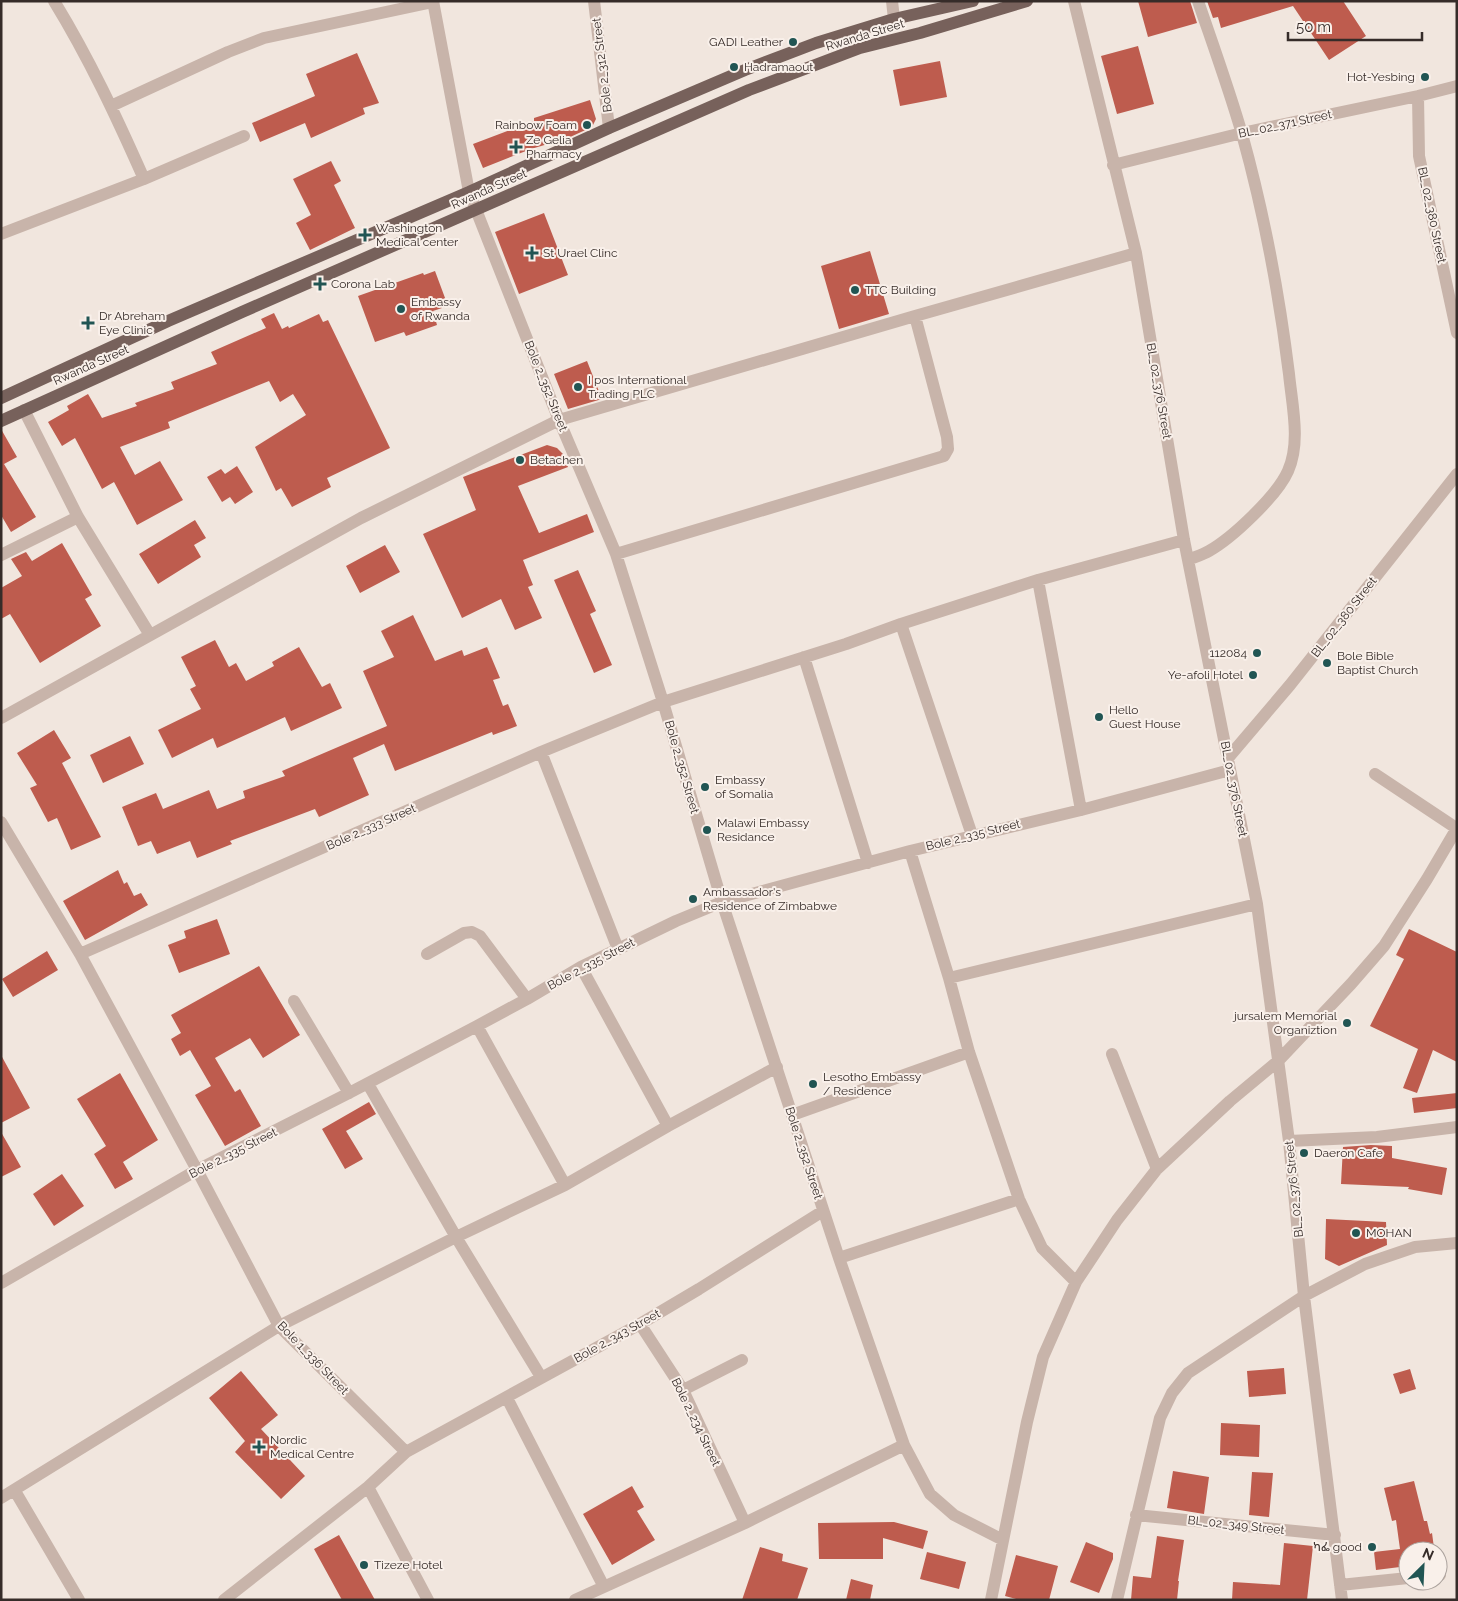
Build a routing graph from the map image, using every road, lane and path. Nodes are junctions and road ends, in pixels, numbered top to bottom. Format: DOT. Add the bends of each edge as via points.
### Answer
graph roads {
  1 [pos="54,1"];
  2 [pos="594,1"];
  3 [pos="892,1"];
  4 [pos="973,1"];
  5 [pos="1027,1"];
  6 [pos="1074,1"];
  7 [pos="1198,1"];
  8 [pos="433,2"];
  9 [pos="894,19"];
  10 [pos="1457,86"];
  11 [pos="1418,96"];
  12 [pos="111,106"];
  13 [pos="609,128"];
  14 [pos="1242,133"];
  15 [pos="244,136"];
  16 [pos="1113,165"];
  17 [pos="144,179"];
  18 [pos="470,192"];
  19 [pos="476,210"];
  20 [pos="1,234"];
  21 [pos="1136,253"];
  22 [pos="915,316"];
  23 [pos="1457,333"];
  24 [pos="1,398"];
  25 [pos="24,410"];
  26 [pos="559,420"];
  27 [pos="1,421"];
  28 [pos="1455,480"];
  29 [pos="78,517"];
  30 [pos="1184,540"];
  31 [pos="616,554"];
  32 [pos="1,555"];
  33 [pos="1188,560"];
  34 [pos="1038,580"];
  35 [pos="901,624"];
  36 [pos="150,635"];
  37 [pos="804,657"];
  38 [pos="663,702"];
  39 [pos="1,718"];
  40 [pos="541,752"];
  41 [pos="1229,764"];
  42 [pos="1375,774"];
  43 [pos="1081,810"];
  44 [pos="1,822"];
  45 [pos="1456,828"];
  46 [pos="972,835"];
  47 [pos="910,851"];
  48 [pos="868,863"];
  49 [pos="722,902"];
  50 [pos="1257,904"];
  51 [pos="618,949"];
  52 [pos="80,954"];
  53 [pos="427,954"];
  54 [pos="581,967"];
  55 [pos="949,978"];
  56 [pos="527,999"];
  57 [pos="294,1000"];
  58 [pos="478,1026"];
  59 [pos="969,1052"];
  60 [pos="1112,1054"];
  61 [pos="1278,1061"];
  62 [pos="777,1067"];
  63 [pos="368,1084"];
  64 [pos="349,1093"];
  65 [pos="792,1115"];
  66 [pos="668,1126"];
  67 [pos="1457,1127"];
  68 [pos="1289,1141"];
  69 [pos="1157,1169"];
  70 [pos="197,1170"];
  71 [pos="565,1186"];
  72 [pos="1019,1199"];
  73 [pos="823,1211"];
  74 [pos="456,1237"];
  75 [pos="1457,1243"];
  76 [pos="839,1258"];
  77 [pos="1076,1282"];
  78 [pos="1,1283"];
  79 [pos="1304,1296"];
  80 [pos="640,1324"];
  81 [pos="279,1326"];
  82 [pos="742,1360"];
  83 [pos="541,1377"];
  84 [pos="683,1390"];
  85 [pos="508,1398"];
  86 [pos="904,1446"];
  87 [pos="406,1452"];
  88 [pos="368,1488"];
  89 [pos="15,1491"];
  90 [pos="1,1498"];
  91 [pos="1136,1515"];
  92 [pos="745,1523"];
  93 [pos="1335,1535"];
  94 [pos="1003,1540"];
  95 [pos="1398,1579"];
  96 [pos="1340,1586"];
  97 [pos="604,1587"];
  98 [pos="79,1600"];
  99 [pos="224,1600"];
  100 [pos="428,1600"];
  101 [pos="575,1600"];
  102 [pos="991,1600"];
  103 [pos="1117,1600"];
  104 [pos="1342,1600"];
  1 -- 12 [label="street"];
  2 -- 13 [label="street, Bole 2_312 Street"];
  3 -- 9 [label="street"];
  4 -- 9 [label="main road, Rwanda Street"];
  5 -- 19 [label="main road, Rwanda Street" via="860,48 790,74"];
  6 -- 16 [label="street, BL_02_376 Street"];
  7 -- 14 [label="street"];
  8 -- 12 [label="street" via="264,38"];
  8 -- 18 [label="street, Bole 2_352 Street"];
  9 -- 13 [label="main road, Rwanda Street" via="816,43"];
  10 -- 11 [label="street, BL_02_371 Street"];
  11 -- 14 [label="street, BL_02_371 Street"];
  11 -- 23 [label="street, BL_02_380 Street" via="1419,156"];
  12 -- 17 [label="street"];
  13 -- 18 [label="main road, Rwanda Street"];
  14 -- 16 [label="street, BL_02_371 Street"];
  14 -- 33 [label="street" via="1278,287 1294,427 1293,454 1287,472 1258,510 1218,545"];
  15 -- 17 [label="street"];
  16 -- 21 [label="street, BL_02_376 Street"];
  17 -- 20 [label="street"];
  18 -- 19 [label="street, Bole 2_352 Street"];
  18 -- 24 [label="main road, Rwanda Street" via="168,321"];
  19 -- 25 [label="main road, Rwanda Street"];
  19 -- 26 [label="street, Bole 2_352 Street"];
  21 -- 22 [label="street"];
  21 -- 30 [label="street, BL_02_376 Street"];
  22 -- 26 [label="street"];
  22 -- 31 [label="street" via="947,437 948,449 944,456"];
  25 -- 27 [label="main road, Rwanda Street"];
  25 -- 29 [label="street"];
  26 -- 31 [label="street, Bole 2_352 Street"];
  26 -- 36 [label="street" via="361,518"];
  28 -- 41 [label="street, BL_02_380 Street"];
  29 -- 32 [label="street"];
  29 -- 36 [label="street"];
  30 -- 33 [label="street, BL_02_376 Street"];
  30 -- 34 [label="street, Bole 2_333 Street"];
  31 -- 38 [label="street, Bole 2_352 Street"];
  33 -- 41 [label="street, BL_02_376 Street"];
  34 -- 35 [label="street, Bole 2_333 Street"];
  34 -- 43 [label="street"];
  35 -- 37 [label="street, Bole 2_333 Street"];
  35 -- 46 [label="street"];
  36 -- 39 [label="street"];
  37 -- 38 [label="street, Bole 2_333 Street"];
  37 -- 48 [label="street"];
  38 -- 40 [label="street, Bole 2_333 Street"];
  38 -- 49 [label="street, Bole 2_352 Street"];
  40 -- 51 [label="street"];
  40 -- 52 [label="street, Bole 2_333 Street"];
  41 -- 43 [label="street, Bole 2_335 Street"];
  41 -- 50 [label="street, BL_02_376 Street"];
  42 -- 45 [label="street"];
  43 -- 46 [label="street, Bole 2_335 Street"];
  44 -- 52 [label="street, Bole 1_336 Street"];
  45 -- 61 [label="street" via="1428,879 1384,946"];
  46 -- 47 [label="street, Bole 2_335 Street"];
  47 -- 48 [label="street, Bole 2_335 Street"];
  47 -- 55 [label="street"];
  48 -- 49 [label="street, Bole 2_335 Street"];
  49 -- 51 [label="street, Bole 2_335 Street"];
  49 -- 62 [label="street, Bole 2_352 Street"];
  50 -- 55 [label="street"];
  50 -- 61 [label="street, BL_02_376 Street"];
  51 -- 54 [label="street, Bole 2_335 Street"];
  52 -- 70 [label="street, Bole 1_336 Street"];
  53 -- 56 [label="street" via="464,933 472,932 480,936"];
  54 -- 56 [label="street, Bole 2_335 Street"];
  54 -- 66 [label="street"];
  55 -- 59 [label="street"];
  56 -- 58 [label="street, Bole 2_335 Street"];
  57 -- 64 [label="street"];
  58 -- 63 [label="street, Bole 2_335 Street"];
  58 -- 71 [label="street"];
  59 -- 65 [label="street"];
  59 -- 72 [label="street"];
  60 -- 69 [label="street"];
  61 -- 68 [label="street, BL_02_376 Street"];
  61 -- 69 [label="street"];
  62 -- 65 [label="street, Bole 2_352 Street"];
  62 -- 66 [label="street"];
  63 -- 64 [label="street, Bole 2_335 Street"];
  63 -- 74 [label="street"];
  64 -- 70 [label="street, Bole 2_335 Street"];
  65 -- 73 [label="street, Bole 2_352 Street"];
  66 -- 71 [label="street"];
  67 -- 68 [label="street"];
  68 -- 79 [label="street, BL_02_376 Street"];
  69 -- 77 [label="street" via="1117,1220"];
  70 -- 78 [label="street, Bole 2_335 Street"];
  70 -- 81 [label="street, Bole 1_336 Street"];
  71 -- 74 [label="street"];
  72 -- 76 [label="street"];
  72 -- 77 [label="street" via="1042,1248"];
  73 -- 76 [label="street, Bole 2_352 Street"];
  73 -- 80 [label="street, Bole 2_343 Street"];
  74 -- 81 [label="street"];
  74 -- 83 [label="street"];
  75 -- 79 [label="street" via="1414,1247 1365,1264"];
  76 -- 86 [label="street, Bole 2_352 Street"];
  77 -- 94 [label="street" via="1043,1357"];
  79 -- 91 [label="street" via="1188,1373 1172,1393 1160,1418"];
  79 -- 93 [label="street, BL_02_376 Street"];
  80 -- 83 [label="street, Bole 2_343 Street"];
  80 -- 84 [label="street, Bole 2_234 Street"];
  81 -- 87 [label="street, Bole 1_336 Street"];
  81 -- 89 [label="street"];
  82 -- 84 [label="street"];
  83 -- 85 [label="street, Bole 2_343 Street"];
  84 -- 92 [label="street, Bole 2_234 Street"];
  85 -- 87 [label="street, Bole 2_343 Street"];
  85 -- 97 [label="street"];
  86 -- 92 [label="street"];
  86 -- 94 [label="street, Bole 2_352 Street" via="930,1494 954,1514"];
  87 -- 88 [label="street, Bole 2_343 Street"];
  88 -- 99 [label="street, Bole 2_343 Street"];
  88 -- 100 [label="street"];
  89 -- 90 [label="street"];
  89 -- 98 [label="street"];
  91 -- 93 [label="street, BL_02_349 Street"];
  91 -- 103 [label="street"];
  92 -- 97 [label="street"];
  93 -- 96 [label="street, BL_02_376 Street"];
  94 -- 102 [label="street"];
  95 -- 96 [label="street"];
  96 -- 104 [label="street, BL_02_376 Street"];
  97 -- 101 [label="street"];
}
